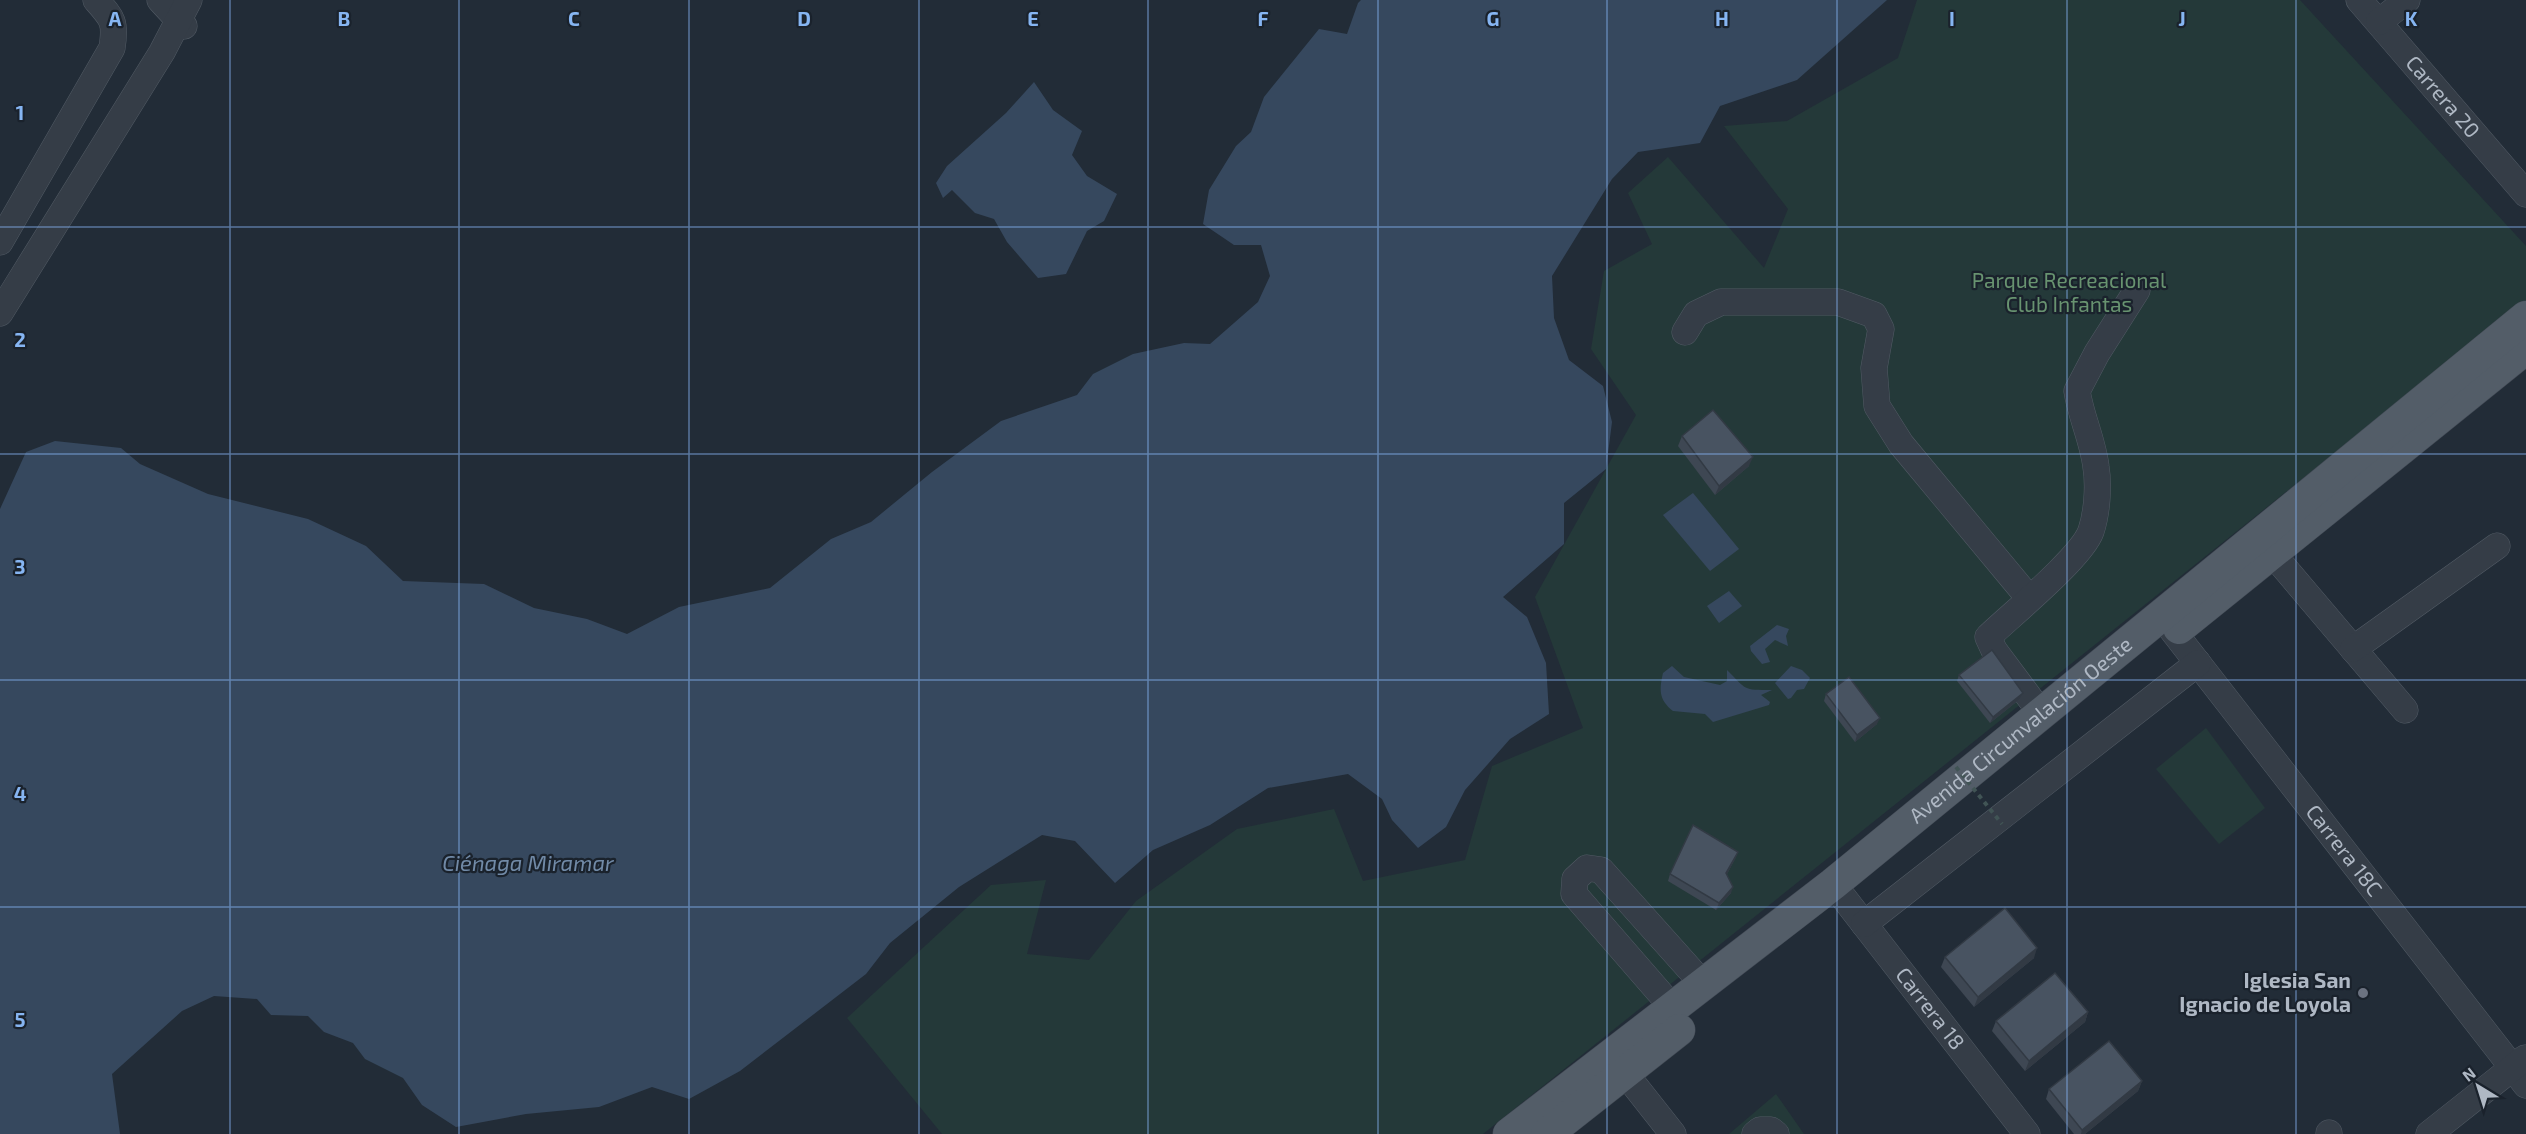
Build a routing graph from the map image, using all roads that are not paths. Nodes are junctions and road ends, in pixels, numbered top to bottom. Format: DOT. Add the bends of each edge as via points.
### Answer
graph roads {
  1 [pos="96,0"];
  2 [pos="160,0"];
  3 [pos="203,0"];
  4 [pos="2359,0"];
  5 [pos="2407,0"];
  6 [pos="184,15"];
  7 [pos="2379,22"];
  8 [pos="2526,194"];
  9 [pos="0,242"];
  10 [pos="2137,290"];
  11 [pos="0,313"];
  12 [pos="2526,317"];
  13 [pos="1685,332"];
  14 [pos="2526,348"];
  15 [pos="2497,546"];
  16 [pos="2272,554"];
  17 [pos="2029,598"];
  18 [pos="2167,624"];
  19 [pos="2353,649"];
  20 [pos="2198,663"];
  21 [pos="2405,710"];
  22 [pos="2041,712"];
  23 [pos="1838,891"];
  24 [pos="1864,924"];
  25 [pos="1703,984"];
  26 [pos="1673,1008"];
  27 [pos="1618,1064"];
  28 [pos="2522,1070"];
  29 [pos="1509,1134"];
  30 [pos="1547,1134"];
  31 [pos="1673,1134"];
  32 [pos="1755,1134"];
  33 [pos="1776,1134"];
  34 [pos="2027,1134"];
  35 [pos="2428,1134"];
  1 -- 9 [label="street" via="112,19 112,48"];
  2 -- 6 [label="street"];
  3 -- 6 [label="street"];
  4 -- 7 [label="street, Carrera 20"];
  5 -- 7 [label="street"];
  6 -- 11 [label="street"];
  7 -- 8 [label="street, Carrera 20"];
  10 -- 17 [label="street" via="2077,391 2097,471 2090,532 2080,550"];
  12 -- 18 [label="main road, Avenida Circunvalación Oeste"];
  13 -- 17 [label="street" via="1696,314 1720,302 1838,302 1874,315 1881,329 1874,368 1877,406 1901,444"];
  14 -- 16 [label="main road, Avenida Circunvalación Oeste"];
  15 -- 19 [label="street"];
  16 -- 18 [label="main road, Avenida Circunvalación Oeste"];
  16 -- 19 [label="street"];
  17 -- 22 [label="street" via="1988,637"];
  18 -- 20 [label="street, Carrera 18C"];
  18 -- 22 [label="main road, Avenida Circunvalación Oeste"];
  18 -- 23 [label="main road, Avenida Circunvalación Oeste"];
  19 -- 21 [label="street"];
  20 -- 24 [label="street"];
  20 -- 28 [label="street, Carrera 18C"];
  22 -- 23 [label="main road, Avenida Circunvalación Oeste"];
  23 -- 24 [label="street, Carrera 18"];
  23 -- 25 [label="main road, Avenida Circunvalación Oeste"];
  23 -- 27 [label="main road, Avenida Circunvalación Oeste"];
  24 -- 34 [label="street, Carrera 18"];
  25 -- 26 [label="main road, Avenida Circunvalación Oeste"];
  25 -- 26 [label="street" via="1601,870 1587,868 1575,879 1574,894"];
  26 -- 27 [label="main road, Avenida Circunvalación Oeste"];
  27 -- 29 [label="main road, Avenida Circunvalación Oeste"];
  27 -- 30 [label="main road, Avenida Circunvalación Oeste"];
  27 -- 31 [label="street"];
  28 -- 35 [label="street"];
  32 -- 33 [label="street" via="1760,1130"];
}
